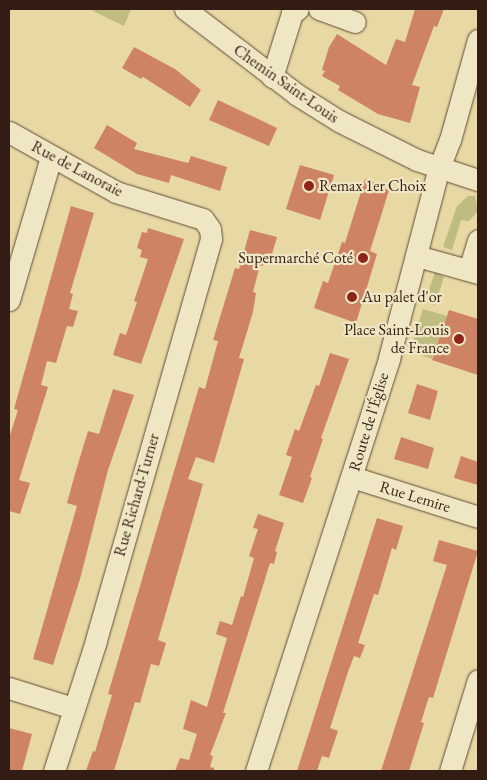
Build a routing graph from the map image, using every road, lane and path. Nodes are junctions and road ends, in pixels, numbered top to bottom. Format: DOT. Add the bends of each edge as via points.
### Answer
graph roads {
  1 [pos="185,9"];
  2 [pos="298,9"];
  3 [pos="319,9"];
  4 [pos="355,22"];
  5 [pos="478,40"];
  6 [pos="272,77"];
  7 [pos="9,132"];
  8 [pos="51,157"];
  9 [pos="439,168"];
  10 [pos="478,180"];
  11 [pos="203,219"];
  12 [pos="478,240"];
  13 [pos="417,256"];
  14 [pos="473,272"];
  15 [pos="9,300"];
  16 [pos="352,477"];
  17 [pos="478,517"];
  18 [pos="478,680"];
  19 [pos="9,688"];
  20 [pos="73,708"];
  21 [pos="54,771"];
  22 [pos="256,771"];
  23 [pos="450,771"];
  1 -- 6 [label="street, Chemin Saint-Louis"];
  2 -- 6 [label="street" via="292,13"];
  3 -- 4 [label="street"];
  5 -- 9 [label="street, Route de l'Église"];
  6 -- 9 [label="street, Chemin Saint-Louis" via="339,121"];
  7 -- 8 [label="street, Rue de Lanoraie"];
  8 -- 11 [label="street, Rue de Lanoraie" via="116,192"];
  8 -- 15 [label="street"];
  9 -- 10 [label="street, Chemin Saint-Louis"];
  9 -- 13 [label="street, Route de l'Église"];
  11 -- 20 [label="street, Rue Richard-Turner" via="210,229 211,239 96,641"];
  12 -- 14 [label="street"];
  13 -- 14 [label="street"];
  13 -- 16 [label="street, Route de l'Église"];
  16 -- 17 [label="street, Rue Lemire"];
  16 -- 22 [label="street, Route de l'Église"];
  18 -- 23 [label="street"];
  19 -- 20 [label="street"];
  20 -- 21 [label="street, Rue Richard-Turner"];
}
